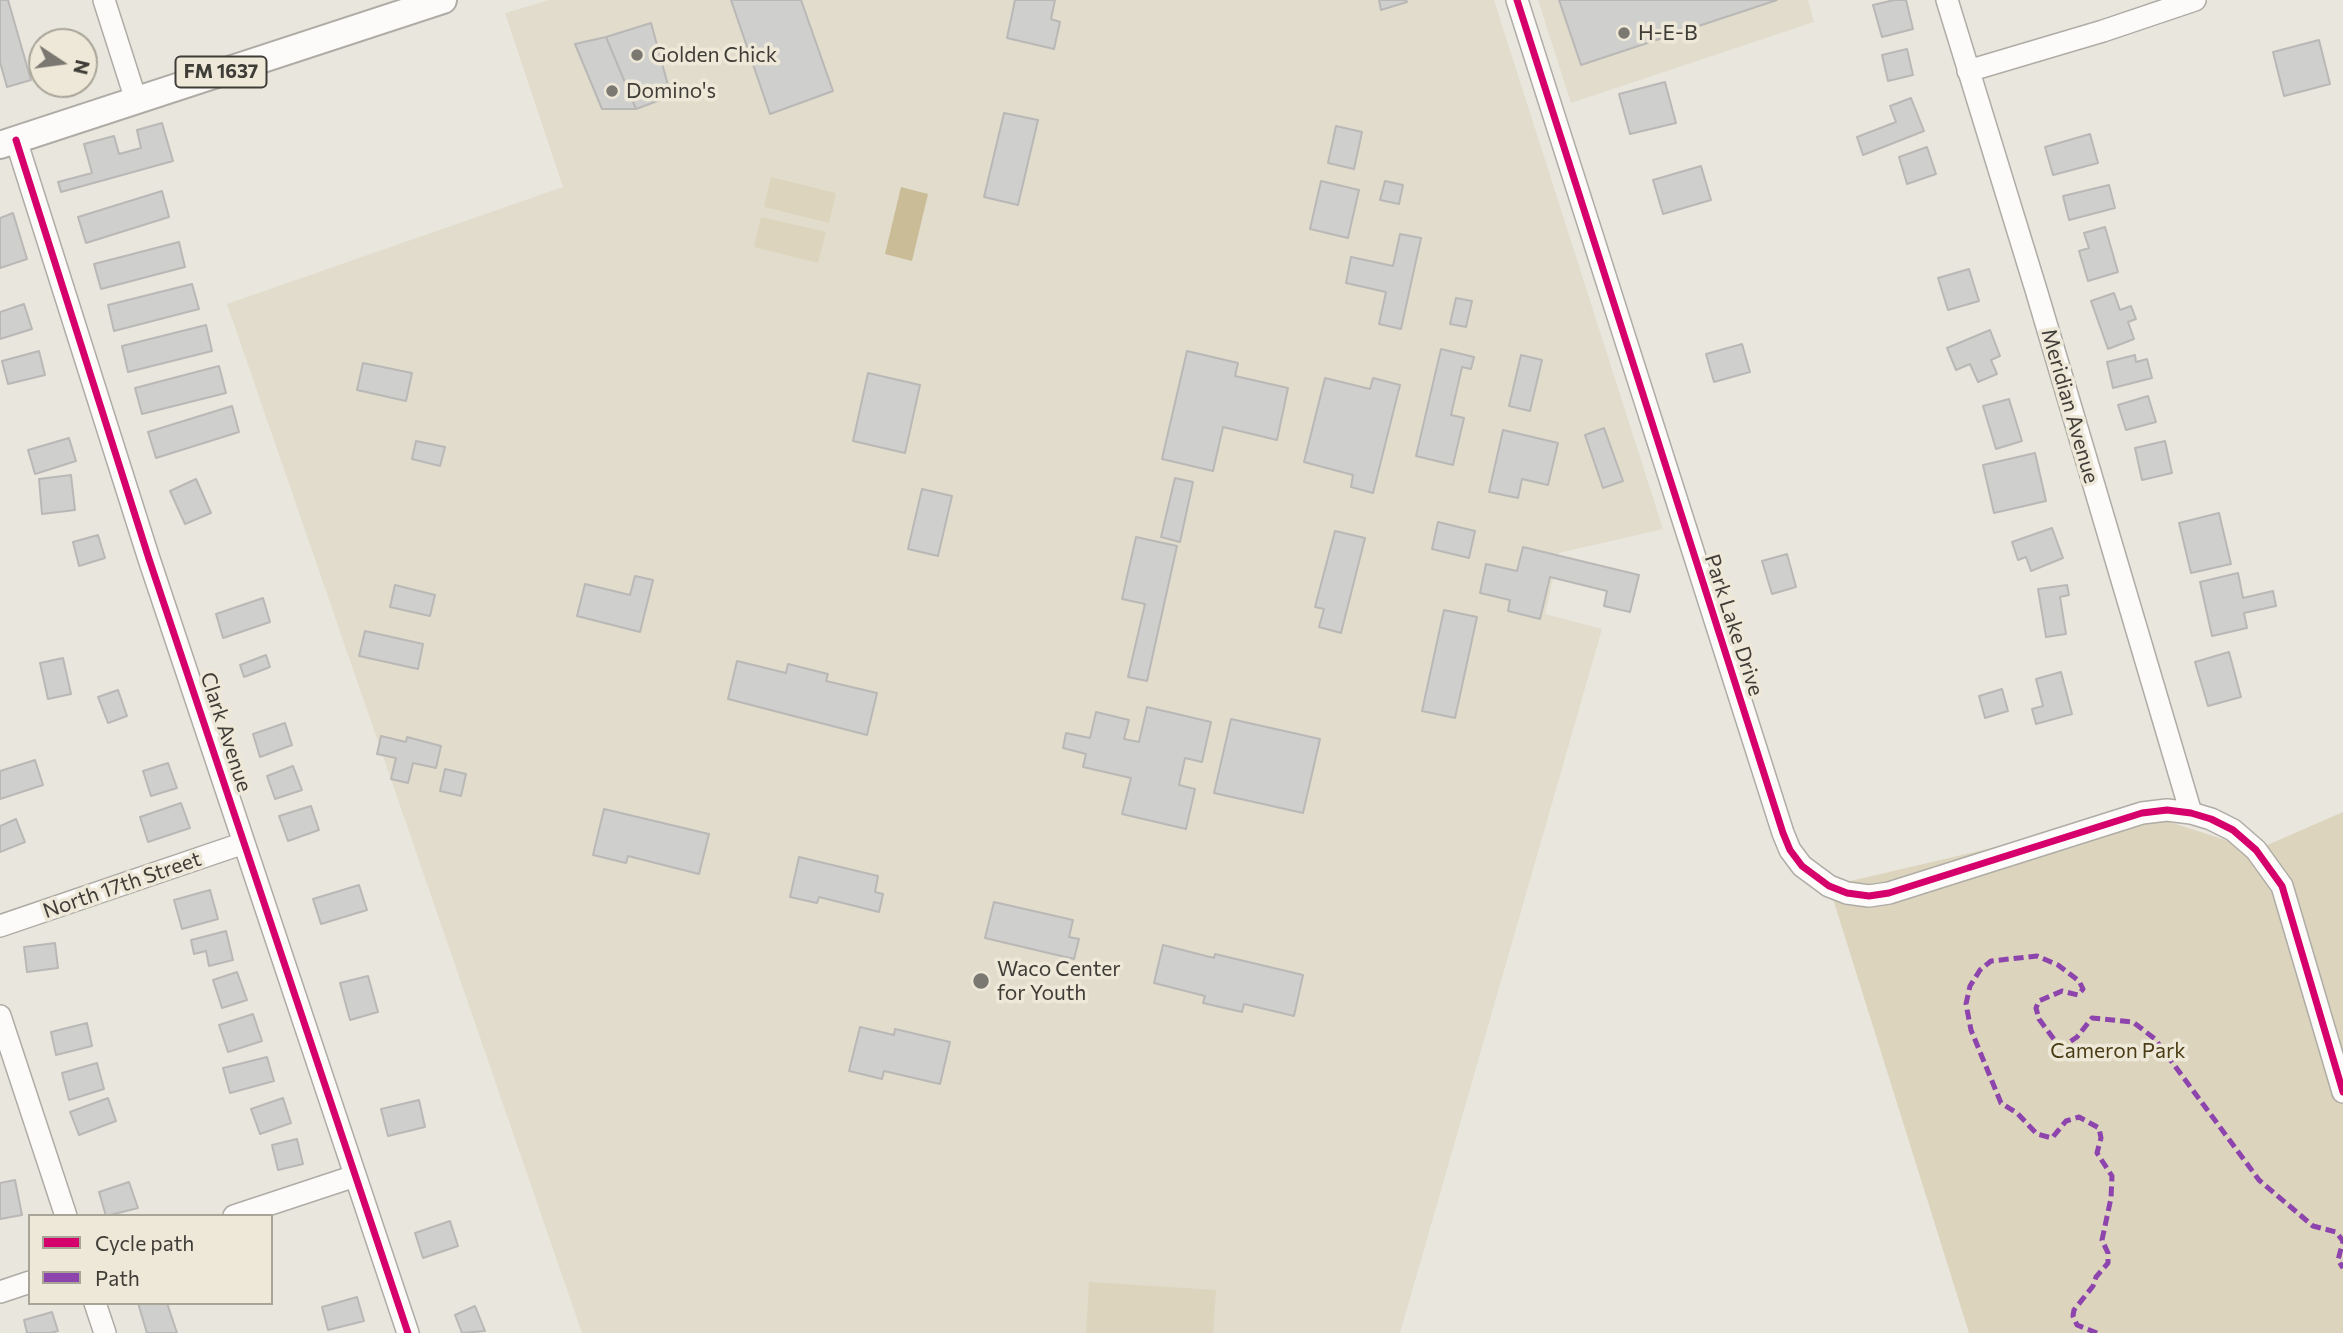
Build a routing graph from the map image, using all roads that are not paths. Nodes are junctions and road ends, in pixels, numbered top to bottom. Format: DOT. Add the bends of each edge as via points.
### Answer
graph roads {
  1 [pos="104,0"];
  2 [pos="443,0"];
  3 [pos="1517,0"];
  4 [pos="1947,0"];
  5 [pos="2195,0"];
  6 [pos="1968,71"];
  7 [pos="136,100"];
  8 [pos="8,142"];
  9 [pos="2191,813"];
  10 [pos="244,843"];
  11 [pos="0,926"];
  12 [pos="0,1016"];
  13 [pos="2343,1092"];
  14 [pos="355,1176"];
  15 [pos="65,1214"];
  16 [pos="240,1214"];
  17 [pos="28,1283"];
  18 [pos="0,1292"];
  19 [pos="96,1305"];
  20 [pos="105,1333"];
  21 [pos="408,1333"];
  1 -- 7 [label="street"];
  2 -- 7 [label="main road, FM 1637"];
  3 -- 9 [label="street, Park Lake Drive" via="1783,833 1802,866 1829,887 1869,896 2142,813"];
  4 -- 6 [label="street, Meridian Avenue"];
  5 -- 6 [label="street"];
  6 -- 9 [label="street, Meridian Avenue"];
  7 -- 8 [label="main road, FM 1637"];
  8 -- 10 [label="street, Clark Avenue"];
  9 -- 13 [label="street, Park Lake Drive" via="2233,831 2256,850 2282,886"];
  10 -- 11 [label="street, North 17th Street"];
  10 -- 14 [label="street, Clark Avenue"];
  12 -- 15 [label="street"];
  14 -- 16 [label="street"];
  14 -- 21 [label="street, Clark Avenue"];
  17 -- 18 [label="street"];
  19 -- 20 [label="street"];
}
